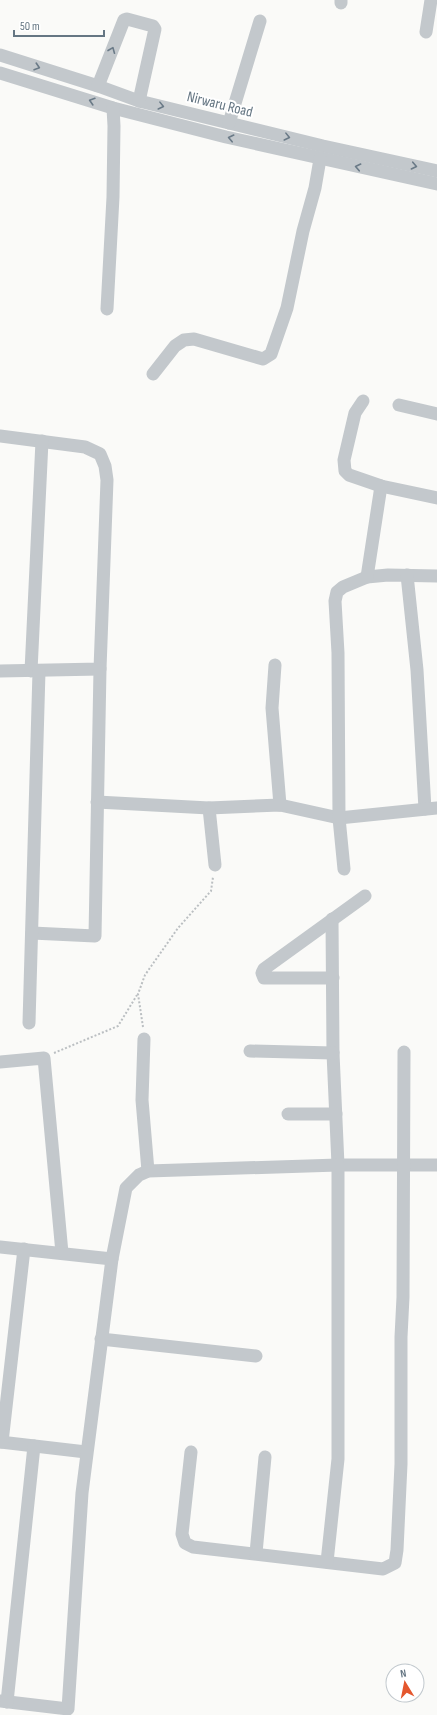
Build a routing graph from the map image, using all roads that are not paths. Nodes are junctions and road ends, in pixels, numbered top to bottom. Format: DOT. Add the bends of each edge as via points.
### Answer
graph roads {
  1 [pos="431,0"];
  2 [pos="260,21"];
  3 [pos="426,32"];
  4 [pos="0,55"];
  5 [pos="0,73"];
  6 [pos="98,86"];
  7 [pos="139,101"];
  8 [pos="113,108"];
  9 [pos="229,123"];
  10 [pos="320,158"];
  11 [pos="437,171"];
  12 [pos="437,184"];
  13 [pos="107,309"];
  14 [pos="153,374"];
  15 [pos="363,401"];
  16 [pos="399,405"];
  17 [pos="437,414"];
  18 [pos="0,436"];
  19 [pos="42,441"];
  20 [pos="381,486"];
  21 [pos="437,498"];
  22 [pos="407,575"];
  23 [pos="437,576"];
  24 [pos="367,577"];
  25 [pos="275,666"];
  26 [pos="100,669"];
  27 [pos="0,671"];
  28 [pos="35,671"];
  29 [pos="97,802"];
  30 [pos="280,805"];
  31 [pos="209,808"];
  32 [pos="431,808"];
  33 [pos="339,818"];
  34 [pos="215,865"];
  35 [pos="344,869"];
  36 [pos="365,896"];
  37 [pos="332,920"];
  38 [pos="32,933"];
  39 [pos="333,978"];
  40 [pos="29,1023"];
  41 [pos="144,1039"];
  42 [pos="250,1051"];
  43 [pos="404,1052"];
  44 [pos="333,1053"];
  45 [pos="0,1062"];
  46 [pos="288,1114"];
  47 [pos="336,1114"];
  48 [pos="338,1165"];
  49 [pos="405,1165"];
  50 [pos="437,1165"];
  51 [pos="148,1172"];
  52 [pos="0,1247"];
  53 [pos="24,1249"];
  54 [pos="62,1253"];
  55 [pos="112,1259"];
  56 [pos="101,1339"];
  57 [pos="256,1356"];
  58 [pos="1,1442"];
  59 [pos="34,1446"];
  60 [pos="86,1452"];
  61 [pos="190,1452"];
  62 [pos="265,1457"];
  63 [pos="256,1553"];
  64 [pos="327,1562"];
  65 [pos="4,1702"];
  66 [pos="68,1712"];
  1 -- 3 [label="street"];
  2 -- 9 [label="street"];
  4 -- 6 [label="street, Nirwaru Road, one-way"];
  8 -- 5 [label="street, Nirwaru Road, one-way"];
  6 -- 7 [label="street, Nirwaru Road"];
  6 -- 7 [label="street, one-way" via="124,20 153,26 155,29"];
  7 -- 9 [label="street, Nirwaru Road, one-way"];
  10 -- 8 [label="street, Nirwaru Road, one-way"];
  8 -- 13 [label="street" via="112,218"];
  9 -- 11 [label="street, Nirwaru Road, one-way"];
  12 -- 10 [label="street, Nirwaru Road, one-way"];
  10 -- 14 [label="street" via="287,308 271,354 263,359 194,339 184,340 175,346"];
  15 -- 20 [label="street" via="355,413 344,465 349,475"];
  16 -- 17 [label="street"];
  18 -- 19 [label="street"];
  19 -- 26 [label="street" via="85,447 100,454 105,466 107,480"];
  19 -- 28 [label="street"];
  20 -- 21 [label="street"];
  20 -- 24 [label="street"];
  22 -- 23 [label="street"];
  22 -- 24 [label="street"];
  22 -- 32 [label="street"];
  24 -- 33 [label="street" via="343,587 337,592 335,601 338,653"];
  25 -- 30 [label="street" via="272,708"];
  26 -- 28 [label="street"];
  26 -- 29 [label="street"];
  27 -- 28 [label="street"];
  28 -- 38 [label="street"];
  29 -- 31 [label="street"];
  29 -- 38 [label="street" via="95,936"];
  30 -- 31 [label="street"];
  30 -- 33 [label="street"];
  31 -- 34 [label="street"];
  32 -- 33 [label="street"];
  33 -- 35 [label="street"];
  36 -- 37 [label="street"];
  37 -- 39 [label="street"];
  37 -- 39 [label="street" via="264,968 262,973 264,978"];
  38 -- 40 [label="street"];
  39 -- 44 [label="street"];
  41 -- 51 [label="street" via="142,1100"];
  42 -- 44 [label="street"];
  43 -- 49 [label="street"];
  44 -- 47 [label="street"];
  45 -- 54 [label="street" via="44,1058"];
  46 -- 47 [label="street"];
  47 -- 48 [label="street"];
  48 -- 49 [label="street"];
  48 -- 51 [label="street"];
  48 -- 64 [label="street" via="338,1459"];
  49 -- 50 [label="street"];
  49 -- 64 [label="street" via="401,1464 395,1563 383,1569"];
  51 -- 55 [label="street" via="139,1175 126,1188"];
  52 -- 53 [label="street"];
  53 -- 54 [label="street"];
  53 -- 58 [label="street"];
  54 -- 55 [label="street"];
  55 -- 56 [label="street"];
  56 -- 57 [label="street"];
  56 -- 60 [label="street"];
  58 -- 59 [label="street"];
  59 -- 60 [label="street"];
  59 -- 65 [label="street"];
  60 -- 66 [label="street"];
  61 -- 63 [label="street" via="182,1534 185,1543 193,1547"];
  62 -- 63 [label="street"];
  63 -- 64 [label="street"];
  65 -- 66 [label="street"];
}
